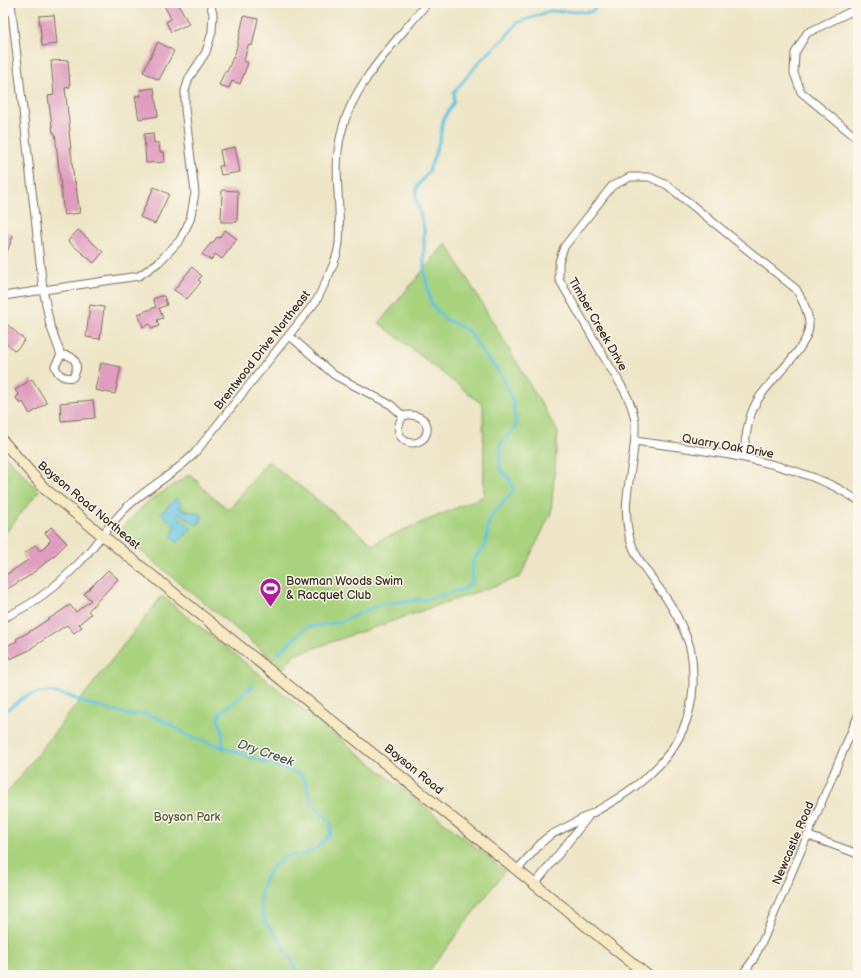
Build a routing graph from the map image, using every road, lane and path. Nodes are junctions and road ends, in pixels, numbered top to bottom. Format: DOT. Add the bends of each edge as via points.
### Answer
graph roads {
  1 [pos="11,3"];
  2 [pos="210,3"];
  3 [pos="427,3"];
  4 [pos="858,8"];
  5 [pos="858,139"];
  6 [pos="43,289"];
  7 [pos="3,296"];
  8 [pos="290,336"];
  9 [pos="61,355"];
  10 [pos="403,416"];
  11 [pos="3,441"];
  12 [pos="635,441"];
  13 [pos="743,457"];
  14 [pos="858,500"];
  15 [pos="103,535"];
  16 [pos="163,584"];
  17 [pos="3,618"];
  18 [pos="858,716"];
  19 [pos="590,814"];
  20 [pos="809,836"];
  21 [pos="858,854"];
  22 [pos="518,870"];
  23 [pos="535,884"];
  24 [pos="647,975"];
  25 [pos="742,975"];
  1 -- 6 [label="street"];
  2 -- 6 [label="street" via="213,14 212,32 206,52 189,78 185,91 195,194 190,220 180,240 159,262 139,276"];
  3 -- 8 [label="street, Brentwood Drive Northeast" via="351,102 341,134 336,174 340,209 339,244 331,271 317,300"];
  4 -- 5 [label="street" via="807,33 795,53 794,73 801,92"];
  6 -- 7 [label="street"];
  6 -- 9 [label="street" via="50,325"];
  8 -- 10 [label="street" via="334,375 391,405"];
  8 -- 15 [label="street, Brentwood Drive Northeast" via="194,454 164,480 137,498"];
  10 -- 10 [label="street" via="398,425 405,442 413,444 423,439 427,432 426,423 418,416"];
  11 -- 15 [label="street, Boyson Road Northeast" via="45,489"];
  12 -- 13 [label="street, Quarry Oak Drive"];
  12 -- 13 [label="street, Timber Creek Drive" via="632,405 560,279 559,262 564,247 612,186 630,177 649,177 668,185 796,289 804,303 808,332 801,345 757,400 749,420"];
  12 -- 19 [label="street, Timber Creek Drive" via="628,479 625,518 632,549 668,601 687,638 694,666 692,697 683,729 670,753 656,770 644,781"];
  13 -- 14 [label="street, Quarry Oak Drive" via="829,484"];
  15 -- 16 [label="street, Boyson Road Northeast"];
  15 -- 17 [label="street, Brentwood Drive Northeast" via="79,563 55,585 18,612"];
  16 -- 22 [label="street, Boyson Road"];
  18 -- 20 [label="street, Newcastle Road"];
  19 -- 22 [label="street, Timber Creek Drive" via="542,842"];
  19 -- 23 [label="street, Timber Creek Drive"];
  20 -- 21 [label="street"];
  20 -- 25 [label="street, Newcastle Road" via="764,938"];
  22 -- 23 [label="street, Boyson Road"];
  23 -- 24 [label="street, Boyson Road"];
}
